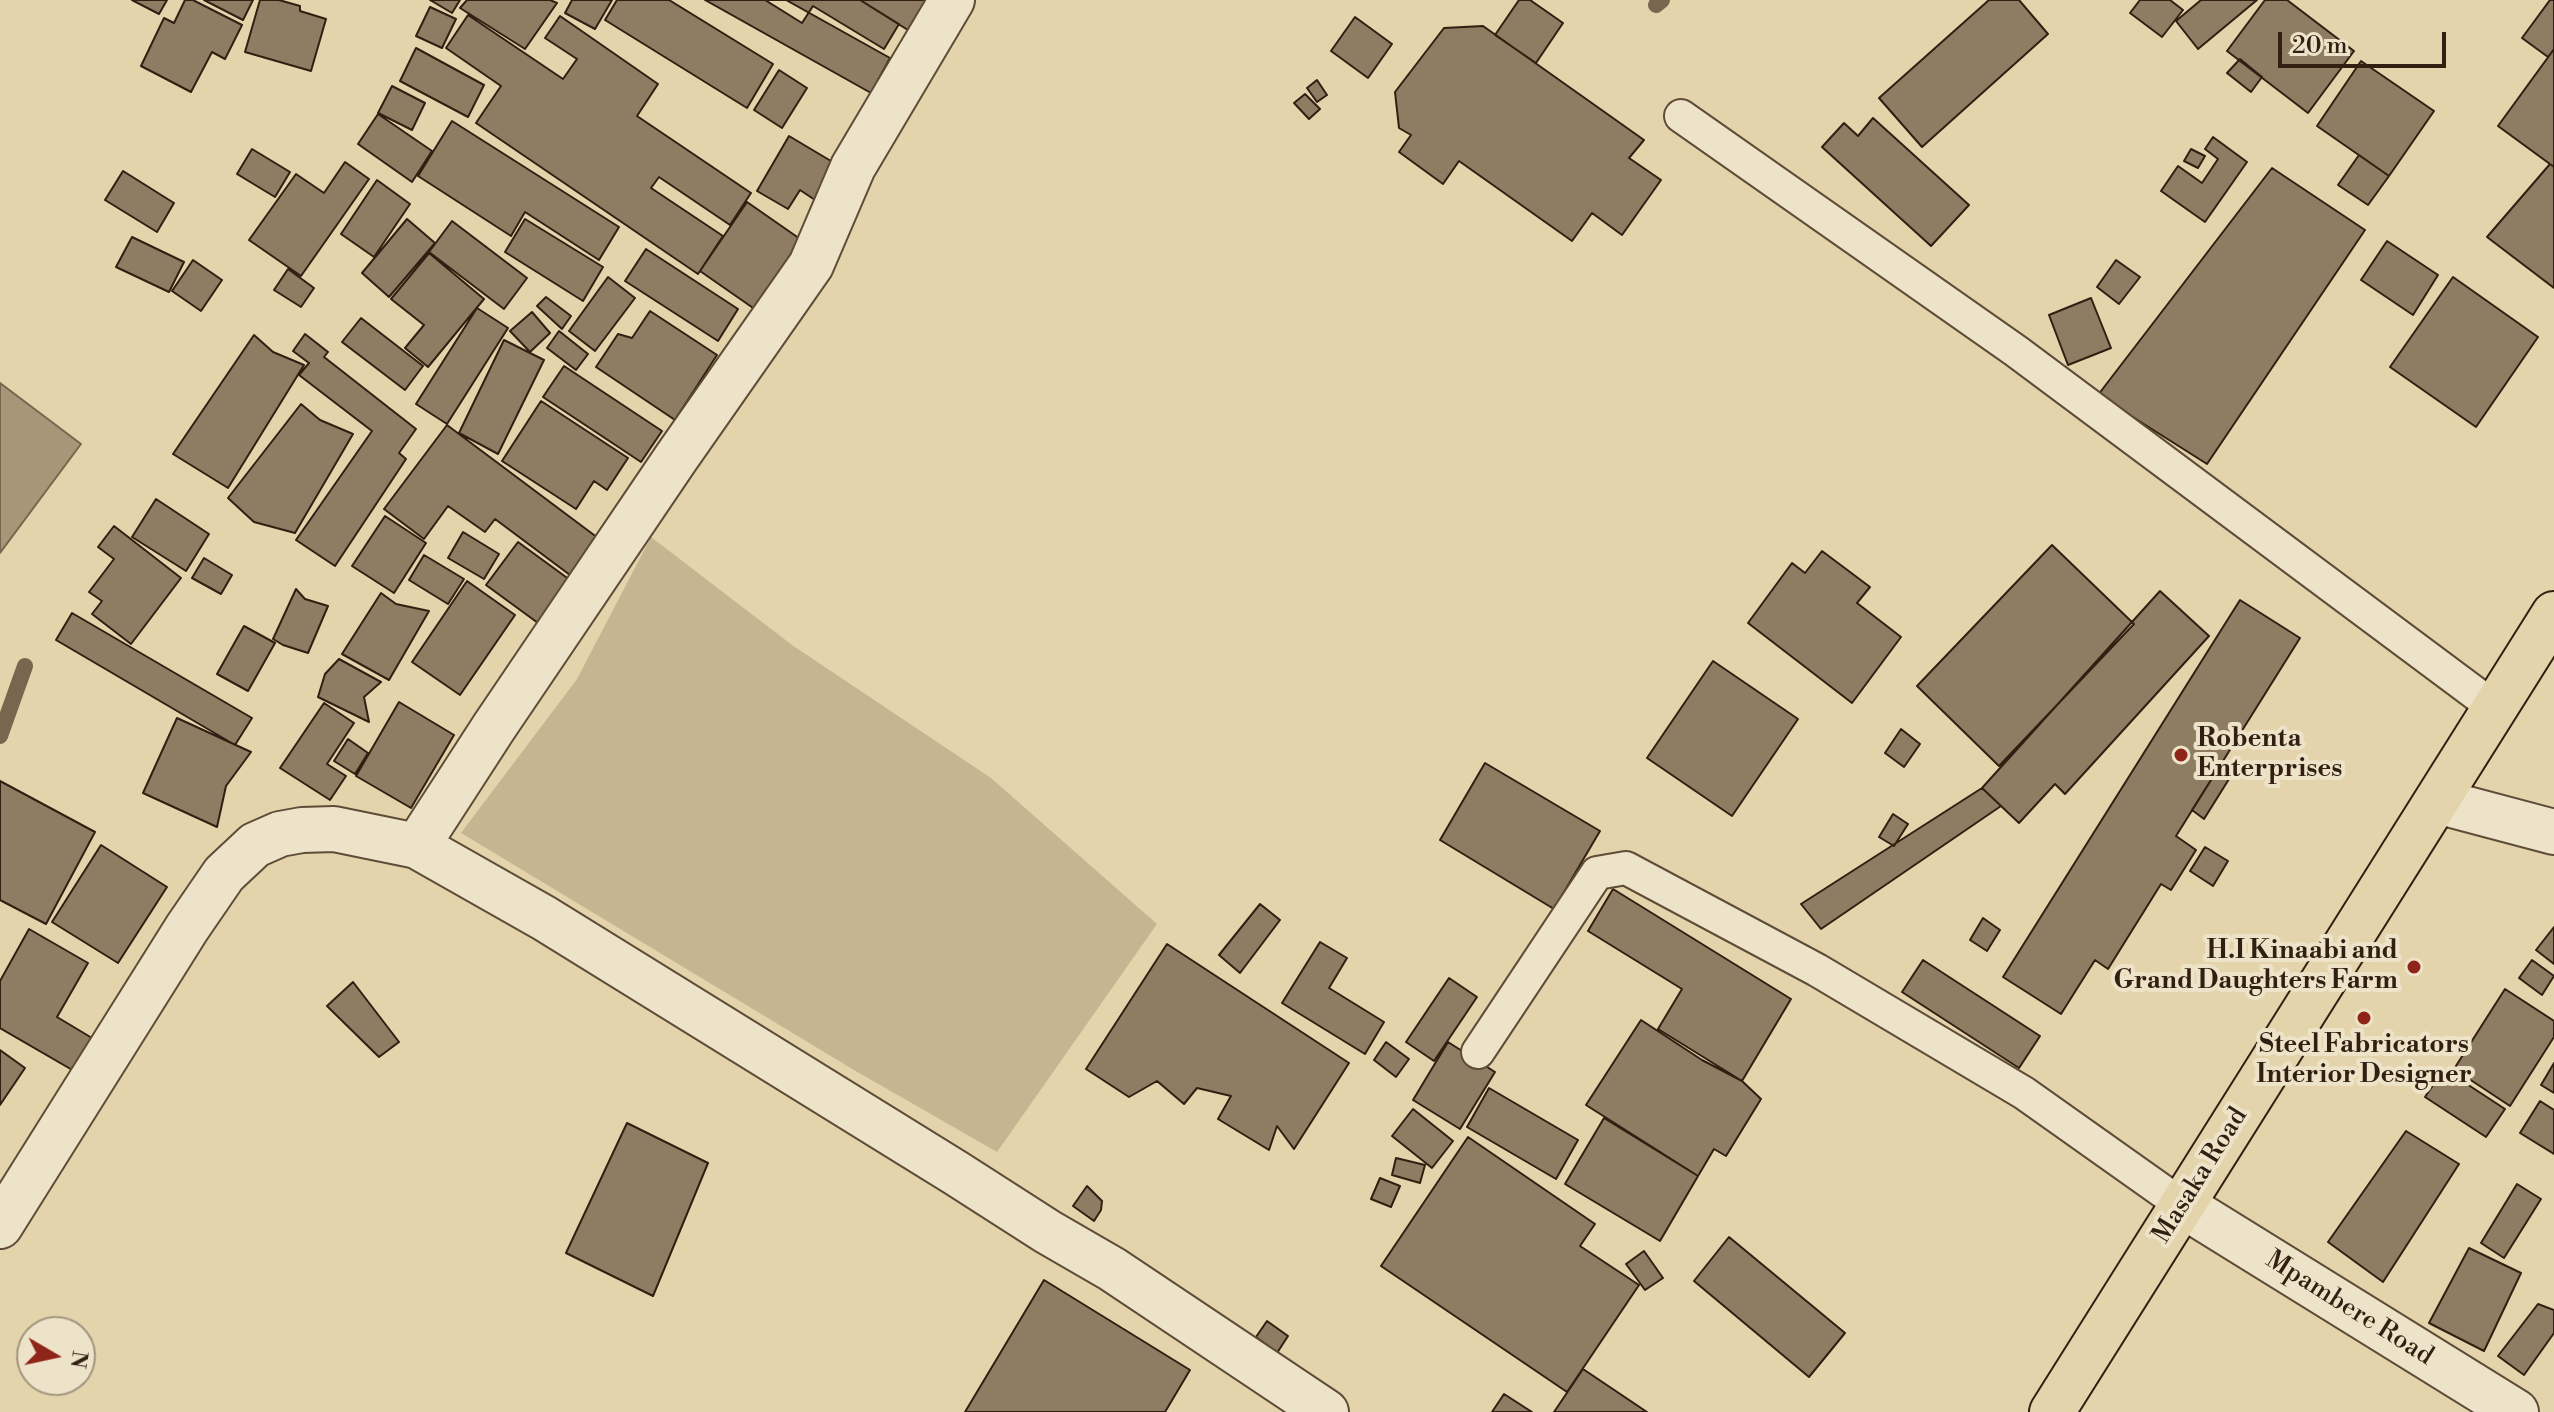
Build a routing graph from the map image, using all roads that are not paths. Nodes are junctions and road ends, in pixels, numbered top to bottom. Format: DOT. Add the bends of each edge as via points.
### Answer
graph roads {
  1 [pos="952,0"];
  2 [pos="1681,116"];
  3 [pos="2554,614"];
  4 [pos="2495,708"];
  5 [pos="2437,801"];
  6 [pos="2554,832"];
  7 [pos="417,846"];
  8 [pos="1478,1052"];
  9 [pos="2182,1205"];
  10 [pos="0,1226"];
  11 [pos="1326,1412"];
  12 [pos="2052,1412"];
  13 [pos="2516,1412"];
  1 -- 7 [label="street" via="853,167 811,265"];
  2 -- 4 [label="lane" via="2016,351"];
  3 -- 4 [label="main road, Masaka Road"];
  4 -- 5 [label="main road, Masaka Road"];
  5 -- 6 [label="street"];
  5 -- 9 [label="main road, Masaka Road"];
  7 -- 10 [label="street" via="334,829 291,832 255,845 224,874 187,928"];
  7 -- 11 [label="street" via="544,918 1112,1269"];
  8 -- 9 [label="lane" via="1597,873 1626,868 1817,970 2024,1093"];
  9 -- 12 [label="main road, Masaka Road"];
  9 -- 13 [label="street, Mpambere Road"];
}
